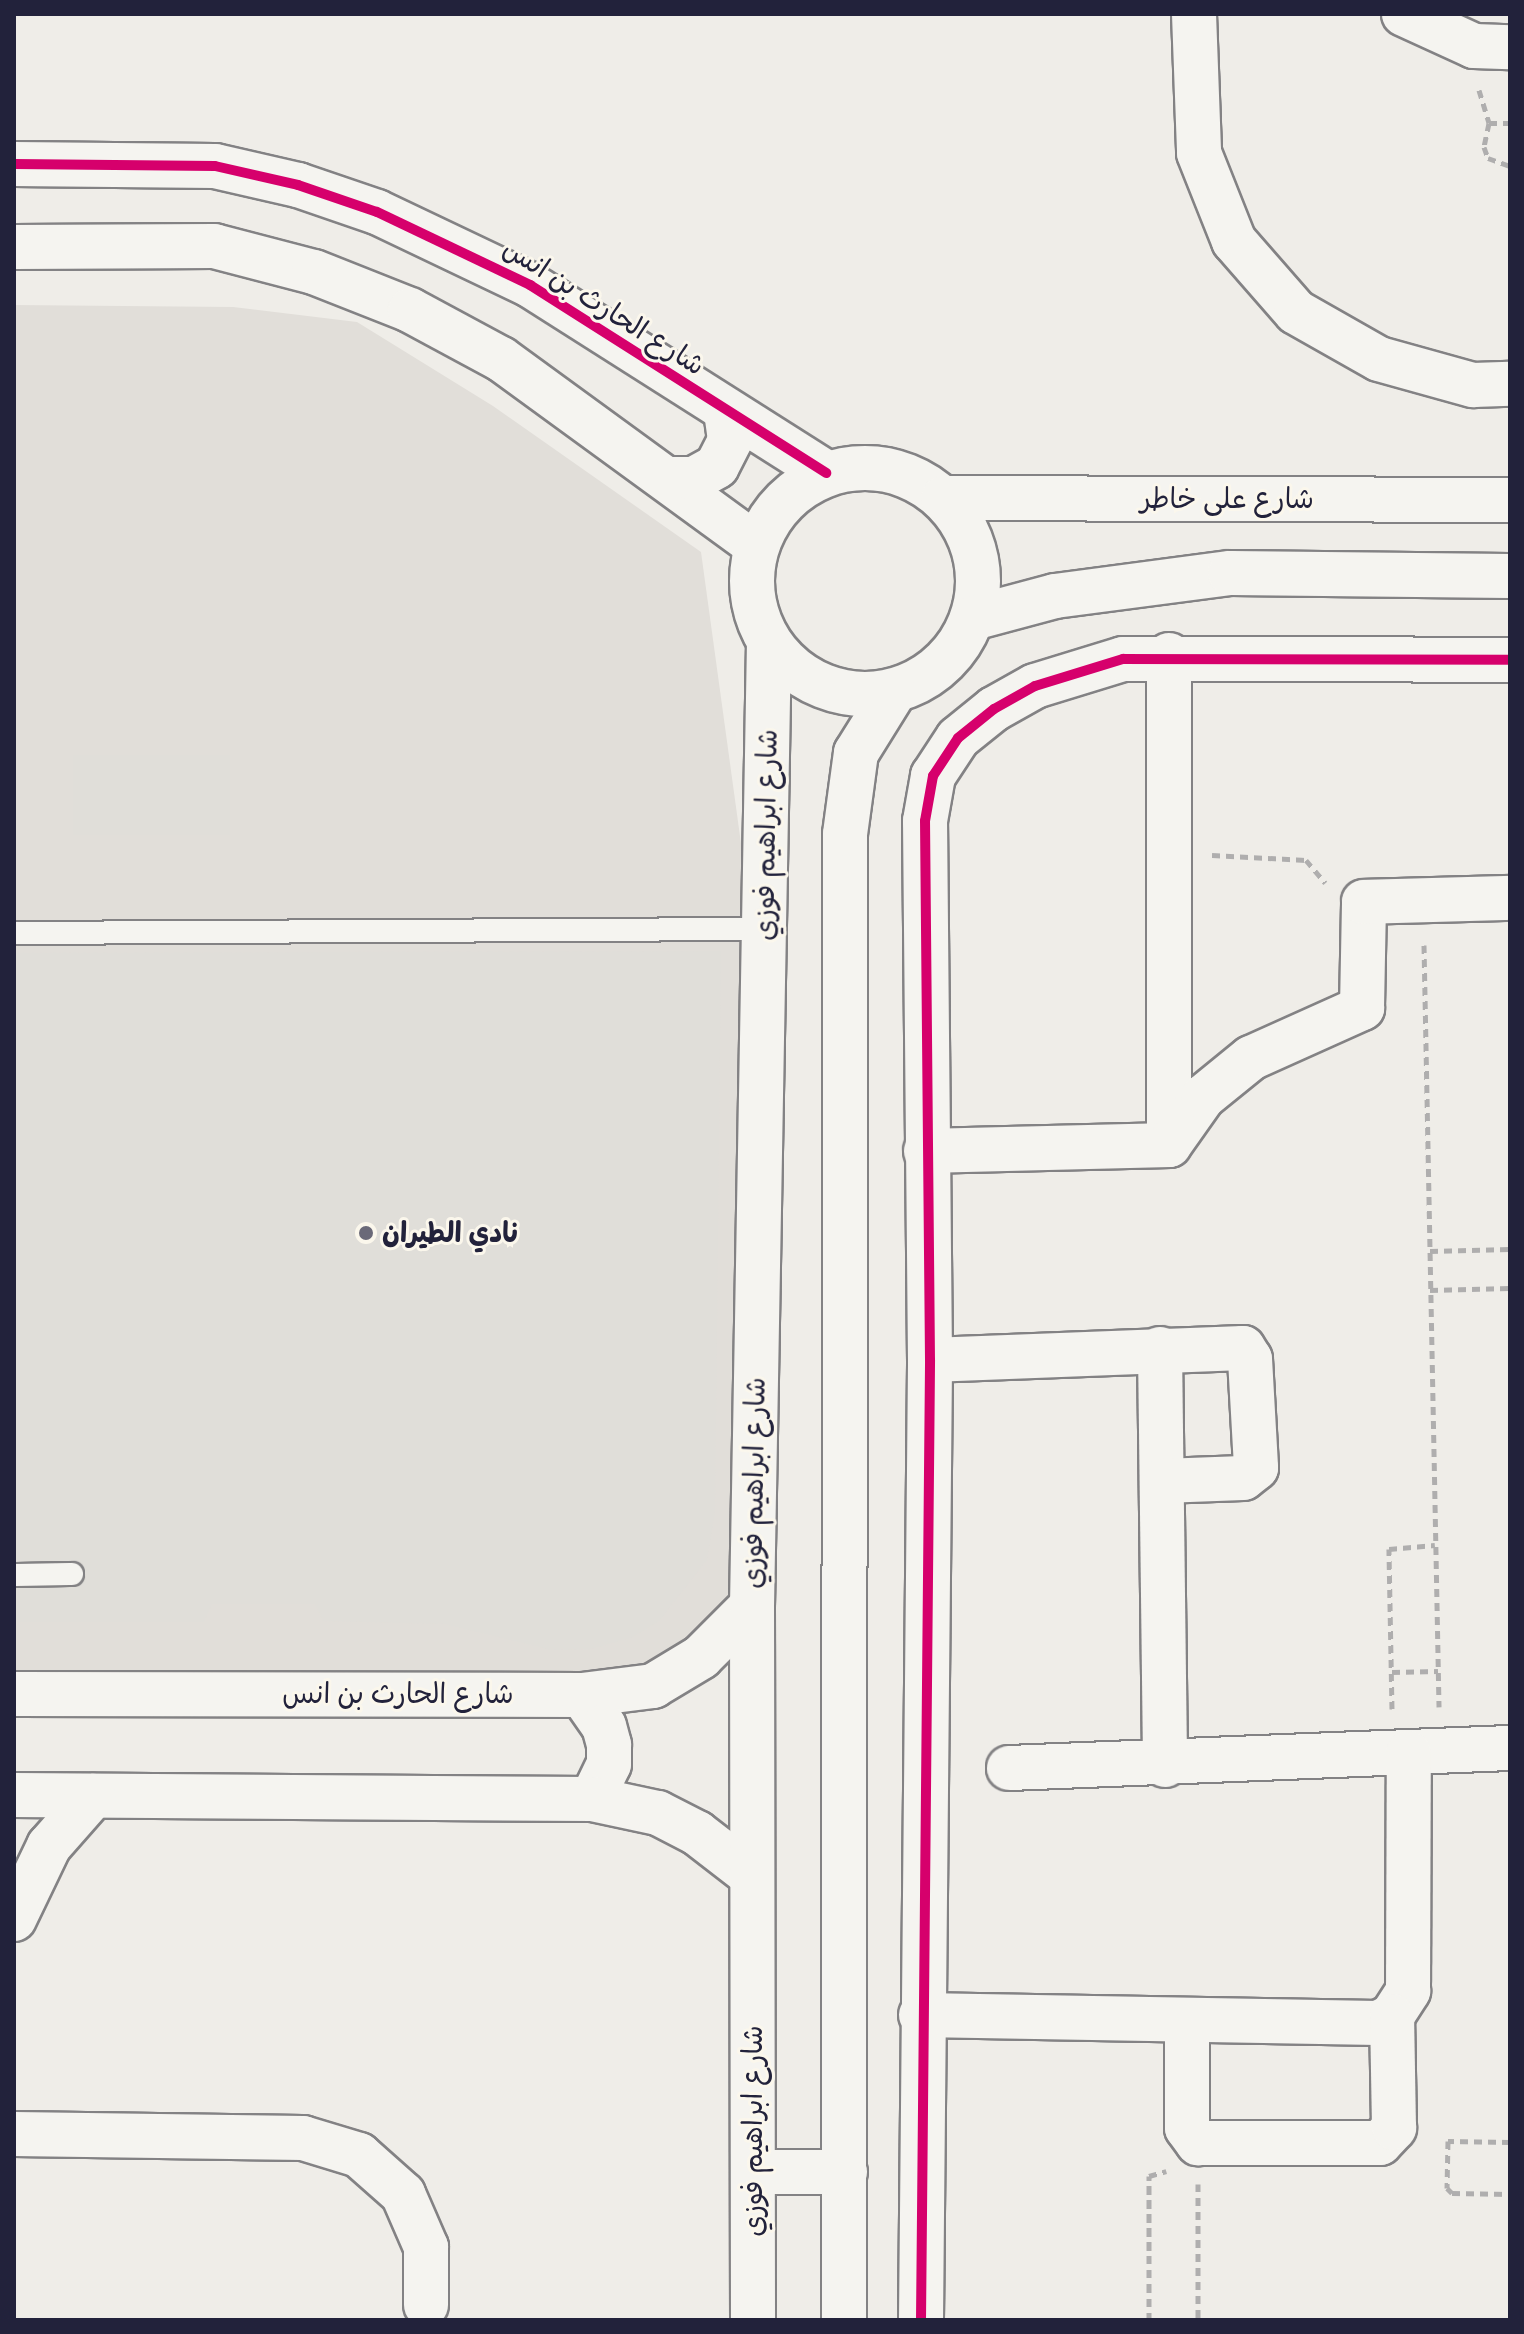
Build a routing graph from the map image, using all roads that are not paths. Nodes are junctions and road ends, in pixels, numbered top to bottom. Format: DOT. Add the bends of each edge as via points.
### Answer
graph roads {
  1 [pos="1194,14"];
  2 [pos="1404,14"];
  3 [pos="1489,39"];
  4 [pos="14,164"];
  5 [pos="14,247"];
  6 [pos="1510,384"];
  7 [pos="726,411"];
  8 [pos="826,473"];
  9 [pos="667,479"];
  10 [pos="943,498"];
  11 [pos="1510,500"];
  12 [pos="755,544"];
  13 [pos="1510,576"];
  14 [pos="973,618"];
  15 [pos="769,646"];
  16 [pos="1169,655"];
  17 [pos="1510,660"];
  18 [pos="894,692"];
  19 [pos="1510,898"];
  20 [pos="764,929"];
  21 [pos="14,933"];
  22 [pos="1169,1145"];
  23 [pos="926,1151"];
  24 [pos="1160,1349"];
  25 [pos="930,1360"];
  26 [pos="1162,1481"];
  27 [pos="72,1574"];
  28 [pos="14,1575"];
  29 [pos="752,1606"];
  30 [pos="14,1694"];
  31 [pos="582,1695"];
  32 [pos="1510,1748"];
  33 [pos="1414,1753"];
  34 [pos="1165,1765"];
  35 [pos="1009,1768"];
  36 [pos="14,1795"];
  37 [pos="93,1796"];
  38 [pos="592,1799"];
  39 [pos="750,1874"];
  40 [pos="14,1919"];
  41 [pos="921,2015"];
  42 [pos="1392,2016"];
  43 [pos="1187,2021"];
  44 [pos="14,2134"];
  45 [pos="753,2172"];
  46 [pos="845,2172"];
  47 [pos="426,2305"];
  48 [pos="753,2320"];
  49 [pos="844,2320"];
  50 [pos="921,2320"];
  1 -- 6 [label="street" via="1199,153 1234,241 1296,312 1379,359 1473,385"];
  2 -- 3 [label="street"];
  4 -- 7 [label="street, شارع الحارث بن انس" via="215,166 298,185 377,212 530,285"];
  5 -- 9 [label="street" via="214,246 314,272 410,310 501,359"];
  7 -- 8 [label="street, شارع الحارث بن انس"];
  7 -- 9 [label="street" via="730,440 717,466 694,479"];
  8 -- 10 [label="street" via="868,467 909,476"];
  8 -- 12 [label="street" via="780,505"];
  9 -- 12 [label="street"];
  10 -- 11 [label="street, شارع على خاطر"];
  10 -- 14 [label="street" via="964,524 976,554 979,586"];
  12 -- 15 [label="street" via="750,597"];
  13 -- 14 [label="street" via="1230,573 1070,593"];
  14 -- 18 [label="street" via="955,651 928,677"];
  15 -- 18 [label="street" via="803,678 847,694"];
  15 -- 20 [label="street, شارع ابراهيم فوزي"];
  16 -- 17 [label="street"];
  16 -- 22 [label="street"];
  16 -- 23 [label="street" via="1123,659 1035,686 958,738 933,776 925,821"];
  18 -- 46 [label="street" via="856,753 845,834"];
  19 -- 22 [label="street" via="1364,902 1362,1008 1251,1058 1203,1097"];
  20 -- 21 [label="lane"];
  20 -- 29 [label="street, شارع ابراهيم فوزي"];
  22 -- 23 [label="street"];
  23 -- 25 [label="street"];
  24 -- 25 [label="street"];
  24 -- 26 [label="street"];
  24 -- 26 [label="street" via="1237,1345 1248,1353 1256,1468 1243,1478"];
  25 -- 41 [label="street"];
  26 -- 34 [label="street"];
  27 -- 28 [label="lane"];
  29 -- 31 [label="street, شارع الحارث بن انس" via="701,1657 653,1686"];
  29 -- 39 [label="street, شارع ابراهيم فوزي"];
  30 -- 31 [label="street, شارع الحارث بن انس"];
  31 -- 38 [label="street" via="600,1717 609,1745 609,1764"];
  32 -- 33 [label="street"];
  33 -- 34 [label="street"];
  33 -- 42 [label="street" via="1408,1991"];
  34 -- 35 [label="street"];
  36 -- 37 [label="street"];
  37 -- 38 [label="street"];
  37 -- 40 [label="street" via="49,1846"];
  38 -- 39 [label="street" via="658,1813 697,1833"];
  39 -- 45 [label="street, شارع ابراهيم فوزي"];
  41 -- 43 [label="street"];
  41 -- 50 [label="street"];
  42 -- 43 [label="street" via="1378,2023"];
  42 -- 43 [label="street" via="1394,2128 1380,2143 1198,2143 1187,2128"];
  44 -- 47 [label="street" via="303,2138 359,2155 403,2194 426,2247"];
  45 -- 46 [label="street"];
  45 -- 48 [label="street, شارع ابراهيم فوزي"];
  46 -- 49 [label="street"];
}
